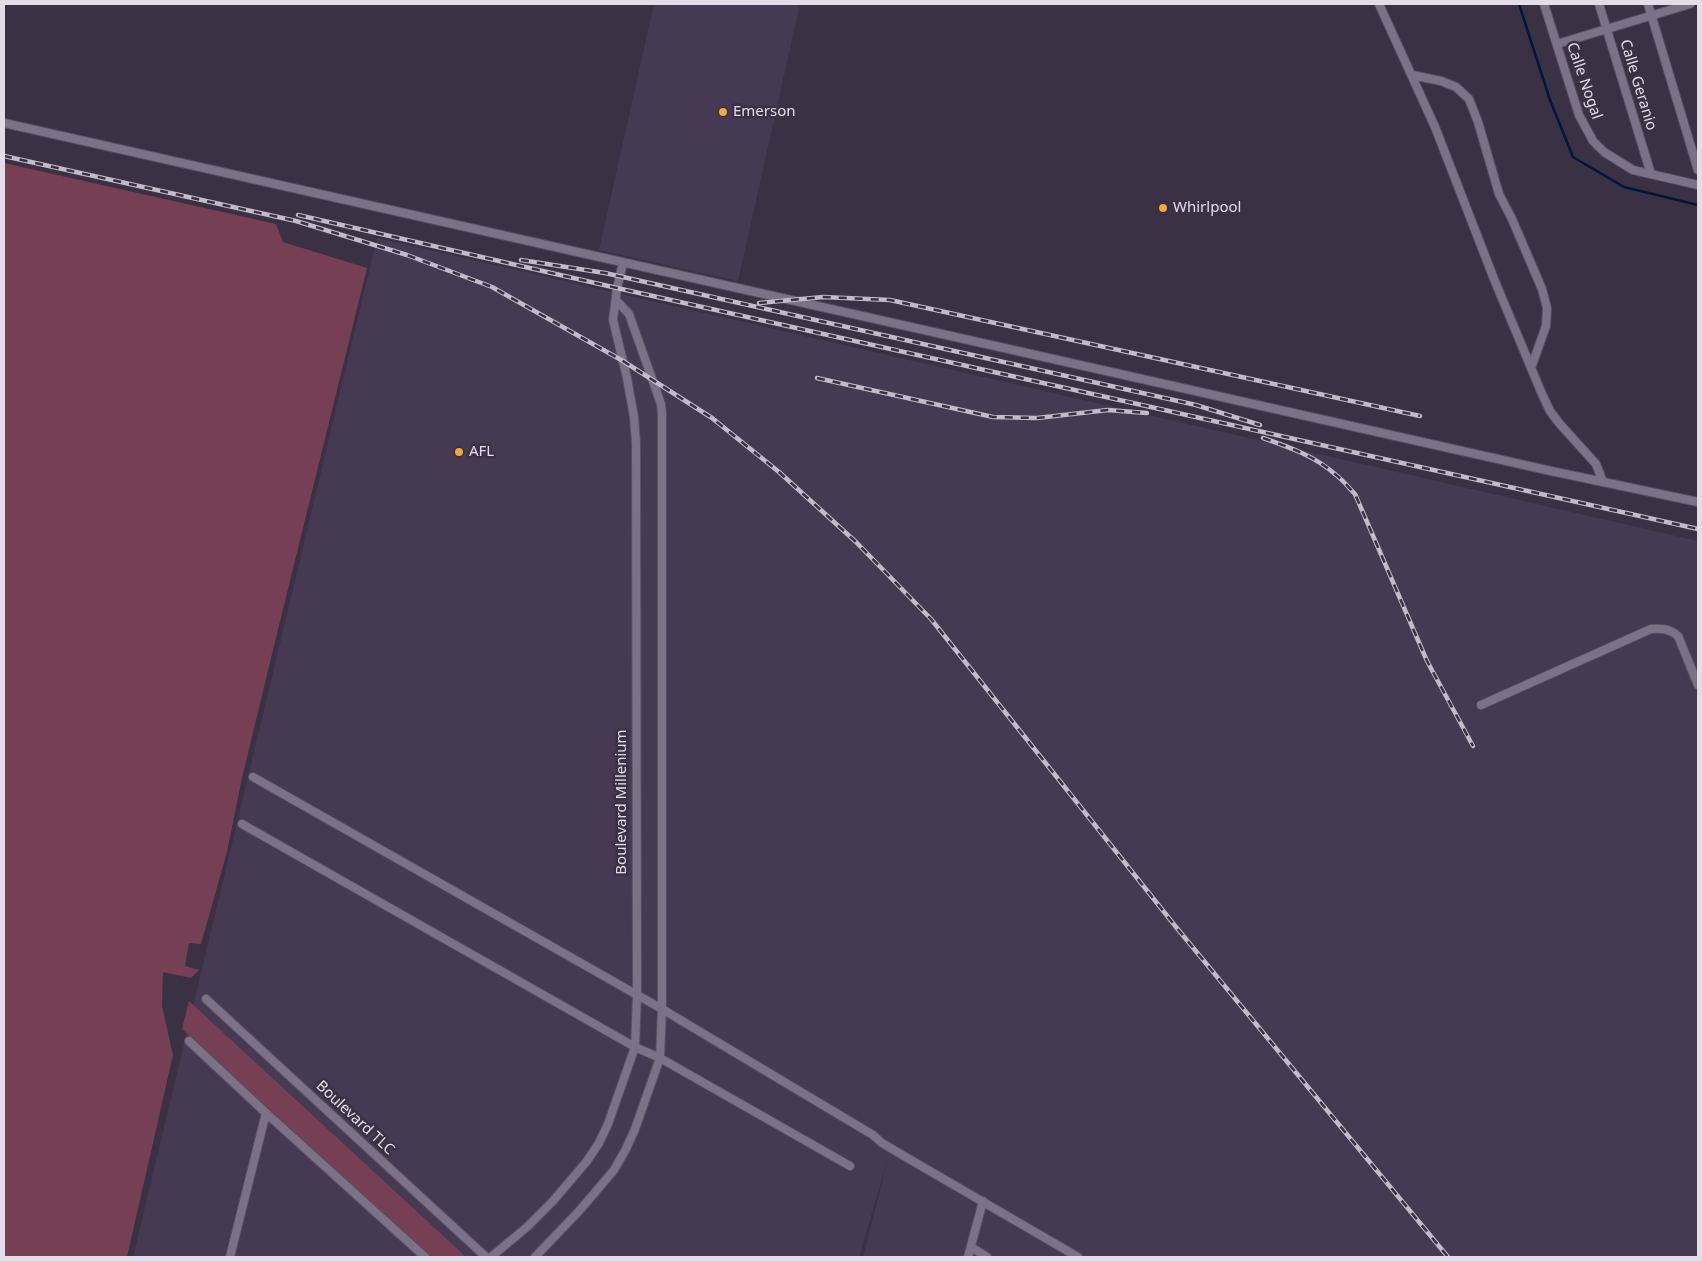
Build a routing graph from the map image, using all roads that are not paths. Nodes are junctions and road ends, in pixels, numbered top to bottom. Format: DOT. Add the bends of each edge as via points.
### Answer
graph roads {
  1 [pos="1379,4"];
  2 [pos="1544,4"];
  3 [pos="1599,4"];
  4 [pos="1648,4"];
  5 [pos="1690,4"];
  6 [pos="1652,15"];
  7 [pos="1607,29"];
  8 [pos="1557,44"];
  9 [pos="1412,75"];
  10 [pos="4,123"];
  11 [pos="1698,170"];
  12 [pos="1651,174"];
  13 [pos="1698,186"];
  14 [pos="623,263"];
  15 [pos="616,300"];
  16 [pos="1531,368"];
  17 [pos="1603,482"];
  18 [pos="1698,502"];
  19 [pos="1698,685"];
  20 [pos="1481,704"];
  21 [pos="252,777"];
  22 [pos="242,824"];
  23 [pos="637,995"];
  24 [pos="206,999"];
  25 [pos="662,1009"];
  26 [pos="189,1040"];
  27 [pos="635,1047"];
  28 [pos="660,1058"];
  29 [pos="266,1113"];
  30 [pos="850,1166"];
  31 [pos="982,1201"];
  32 [pos="970,1247"];
  33 [pos="230,1257"];
  34 [pos="425,1257"];
  35 [pos="486,1257"];
  36 [pos="491,1257"];
  37 [pos="535,1257"];
  38 [pos="968,1257"];
  39 [pos="987,1257"];
  40 [pos="1078,1257"];
  1 -- 9 [label="street"];
  2 -- 8 [label="street, Calle Nogal"];
  3 -- 7 [label="street, Calle Geranio"];
  4 -- 6 [label="street"];
  5 -- 6 [label="street"];
  6 -- 7 [label="street"];
  6 -- 11 [label="street"];
  7 -- 8 [label="street"];
  7 -- 12 [label="street, Calle Geranio"];
  8 -- 12 [label="street, Calle Nogal" via="1579,115 1593,141 1614,160 1633,170"];
  9 -- 16 [label="street" via="1436,127"];
  9 -- 16 [label="street" via="1456,87 1469,99 1499,194 1548,308 1546,326"];
  10 -- 14 [label="street"];
  12 -- 13 [label="street, Calle Nogal"];
  14 -- 15 [label="street, Boulevard Millenium"];
  14 -- 17 [label="street"];
  15 -- 23 [label="street, Boulevard Millenium" via="614,324 627,378 636,443"];
  15 -- 25 [label="street" via="629,314 662,408"];
  16 -- 17 [label="street" via="1550,411 1591,457"];
  17 -- 18 [label="street"];
  19 -- 20 [label="street" via="1678,636 1663,628 1652,629"];
  21 -- 23 [label="street"];
  22 -- 27 [label="street"];
  23 -- 25 [label="street"];
  23 -- 27 [label="street, Boulevard Millenium"];
  24 -- 35 [label="street, Boulevard TLC"];
  25 -- 28 [label="street"];
  25 -- 31 [label="street"];
  26 -- 29 [label="street"];
  27 -- 28 [label="street"];
  27 -- 36 [label="street, Boulevard Millenium" via="608,1124 588,1161 527,1227"];
  28 -- 30 [label="street"];
  28 -- 37 [label="street" via="635,1130 614,1170"];
  29 -- 33 [label="street"];
  29 -- 34 [label="street"];
  31 -- 32 [label="street"];
  31 -- 40 [label="street"];
  32 -- 38 [label="street"];
  32 -- 39 [label="street"];
}
